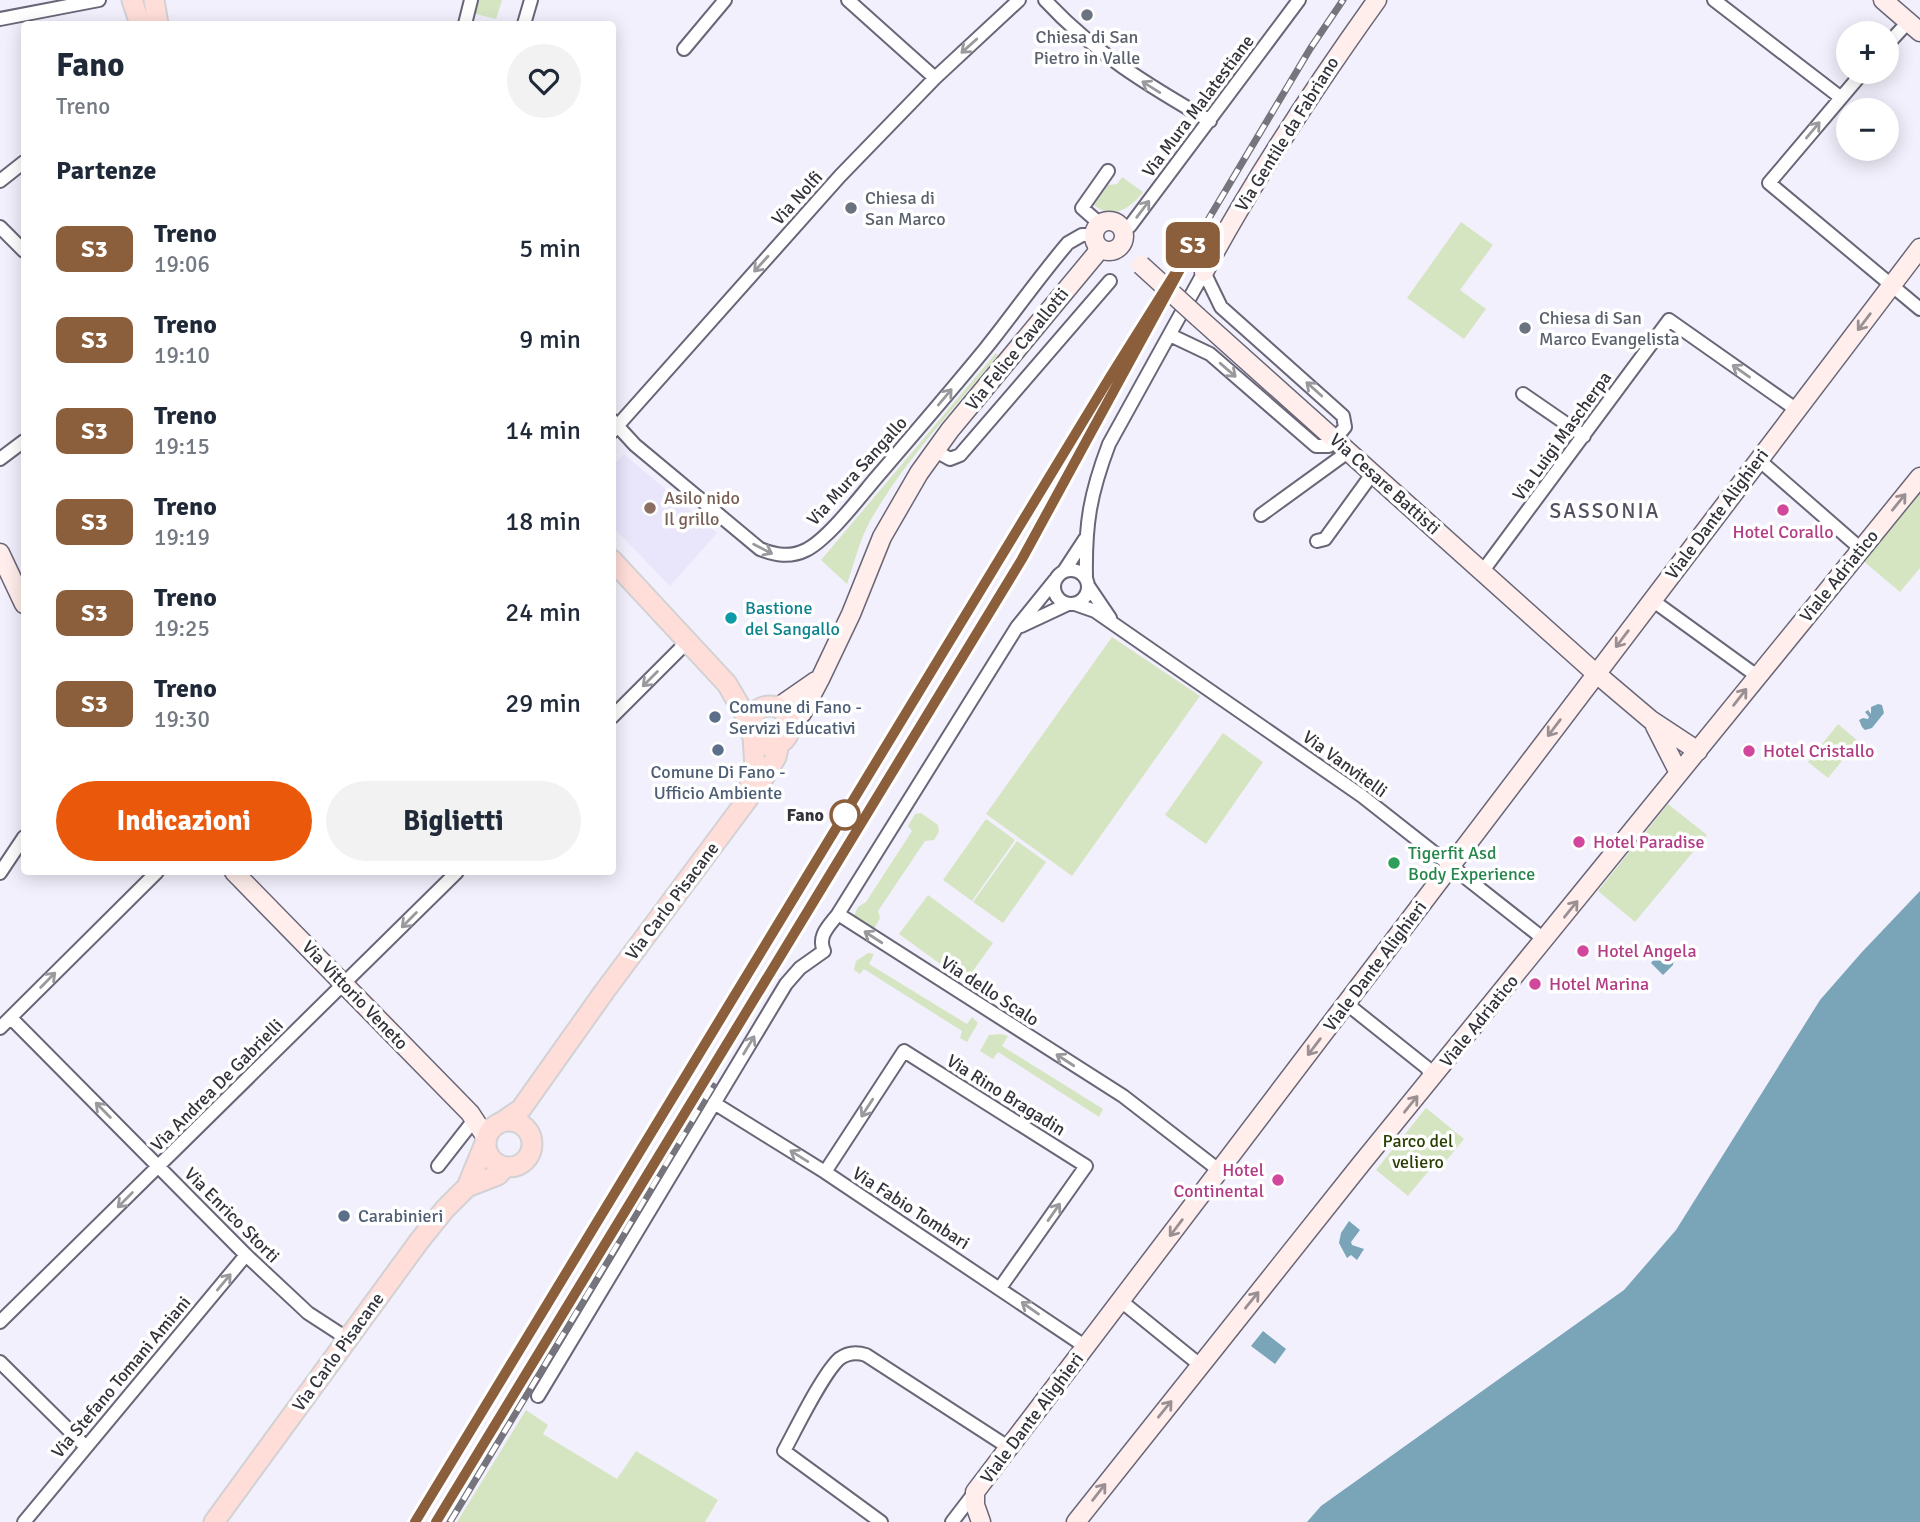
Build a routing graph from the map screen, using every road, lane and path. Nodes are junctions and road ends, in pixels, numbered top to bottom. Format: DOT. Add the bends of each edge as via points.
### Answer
graph roads {
  1 [pos="99,0"];
  2 [pos="132,0"];
  3 [pos="154,0"];
  4 [pos="471,0"];
  5 [pos="531,0"];
  6 [pos="725,0"];
  7 [pos="848,0"];
  8 [pos="1019,0"];
  9 [pos="1045,0"];
  10 [pos="1298,0"];
  11 [pos="1377,0"];
  12 [pos="1714,0"];
  13 [pos="1883,0"];
  14 [pos="0,19"];
  15 [pos="140,21"];
  16 [pos="158,21"];
  17 [pos="466,21"];
  18 [pos="525,21"];
  19 [pos="1916,28"];
  20 [pos="1899,38"];
  21 [pos="684,49"];
  22 [pos="935,78"];
  23 [pos="1852,84"];
  24 [pos="1840,97"];
  25 [pos="1210,121"];
  26 [pos="21,164"];
  27 [pos="1108,171"];
  28 [pos="0,181"];
  29 [pos="0,227"];
  30 [pos="1097,235"];
  31 [pos="1121,236"];
  32 [pos="21,248"];
  33 [pos="1920,248"];
  34 [pos="1204,272"];
  35 [pos="1110,281"];
  36 [pos="1892,285"];
  37 [pos="1920,309"];
  38 [pos="1170,335"];
  39 [pos="1522,394"];
  40 [pos="1797,410"];
  41 [pos="616,424"];
  42 [pos="616,428"];
  43 [pos="1584,436"];
  44 [pos="21,443"];
  45 [pos="1338,449"];
  46 [pos="934,450"];
  47 [pos="0,459"];
  48 [pos="1759,460"];
  49 [pos="1920,477"];
  50 [pos="1367,481"];
  51 [pos="1261,515"];
  52 [pos="1085,538"];
  53 [pos="1317,541"];
  54 [pos="1861,549"];
  55 [pos="0,553"];
  56 [pos="616,565"];
  57 [pos="1482,572"];
  58 [pos="1059,576"];
  59 [pos="1088,582"];
  60 [pos="21,598"];
  61 [pos="1652,600"];
  62 [pos="1072,604"];
  63 [pos="1017,627"];
  64 [pos="1116,627"];
  65 [pos="688,641"];
  66 [pos="1595,674"];
  67 [pos="1757,676"];
  68 [pos="821,677"];
  69 [pos="727,684"];
  70 [pos="772,707"];
  71 [pos="616,713"];
  72 [pos="1651,720"];
  73 [pos="790,724"];
  74 [pos="752,731"];
  75 [pos="779,744"];
  76 [pos="1698,751"];
  77 [pos="1679,773"];
  78 [pos="746,799"];
  79 [pos="21,842"];
  80 [pos="1451,866"];
  81 [pos="0,873"];
  82 [pos="154,875"];
  83 [pos="237,875"];
  84 [pos="454,875"];
  85 [pos="838,914"];
  86 [pos="1545,940"];
  87 [pos="344,984"];
  88 [pos="1347,1004"];
  89 [pos="11,1018"];
  90 [pos="0,1028"];
  91 [pos="550,1071"];
  92 [pos="1433,1076"];
  93 [pos="714,1103"];
  94 [pos="474,1120"];
  95 [pos="492,1132"];
  96 [pos="529,1133"];
  97 [pos="438,1166"];
  98 [pos="159,1167"];
  99 [pos="505,1167"];
  100 [pos="1220,1171"];
  101 [pos="825,1172"];
  102 [pos="467,1187"];
  103 [pos="246,1255"];
  104 [pos="1000,1288"];
  105 [pos="1121,1301"];
  106 [pos="0,1322"];
  107 [pos="348,1339"];
  108 [pos="1086,1347"];
  109 [pos="0,1362"];
  110 [pos="1200,1365"];
  111 [pos="538,1396"];
  112 [pos="85,1446"];
  113 [pos="1008,1447"];
  114 [pos="975,1492"];
  115 [pos="24,1522"];
  116 [pos="214,1522"];
  117 [pos="881,1522"];
  118 [pos="952,1522"];
  119 [pos="981,1522"];
  120 [pos="1076,1522"];
  1 -- 14 [label="street"];
  2 -- 15 [label="main road"];
  3 -- 16 [label="main road"];
  4 -- 17 [label="street"];
  5 -- 18 [label="street"];
  6 -- 21 [label="street"];
  7 -- 22 [label="street"];
  8 -- 22 [label="street, Via Nolfi, one-way"];
  25 -- 9 [label="street, one-way" via="1112,61"];
  10 -- 25 [label="street, Via Mura Malatestiane"];
  11 -- 34 [label="street, Via Gentile da Fabriano" via="1283,137"];
  12 -- 24 [label="street"];
  13 -- 19 [label="street"];
  19 -- 20 [label="street"];
  22 -- 41 [label="street, Via Nolfi, one-way"];
  23 -- 24 [label="street"];
  36 -- 24 [label="street, one-way" via="1769,183"];
  31 -- 25 [label="street, Via Mura Malatestiane, one-way"];
  26 -- 28 [label="street"];
  27 -- 30 [label="street" via="1082,208"];
  29 -- 32 [label="street"];
  30 -- 31 [label="street" via="1112,221"];
  30 -- 31 [label="street" via="1102,250 1113,251"];
  42 -- 30 [label="street, Via Mura Sangallo, one-way" via="760,550 775,555 807,550 917,430 1068,243 1082,234"];
  30 -- 46 [label="street, Via Felice Cavallotti" via="1096,254"];
  31 -- 45 [label="street, Via Cesare Battisti, bridge" via="1141,265"];
  33 -- 36 [label="street, Viale Dante Alighieri"];
  34 -- 38 [label="street, Via Gentile da Fabriano"];
  45 -- 34 [label="street, one-way" via="1345,427 1343,416 1222,307"];
  35 -- 46 [label="street, Via Felice Cavallotti" via="960,455 950,459"];
  36 -- 37 [label="street"];
  36 -- 40 [label="street, Viale Dante Alighieri, one-way"];
  38 -- 45 [label="street, one-way" via="1210,354 1316,446"];
  38 -- 52 [label="street, Via Gentile da Fabriano" via="1109,444 1090,500"];
  39 -- 43 [label="street"];
  40 -- 43 [label="street, Via Luigi Mascherpa, one-way" via="1668,320"];
  40 -- 48 [label="street, Viale Dante Alighieri"];
  43 -- 57 [label="street, Via Luigi Mascherpa"];
  44 -- 47 [label="street"];
  45 -- 51 [label="street" via="1325,469"];
  45 -- 57 [label="street, Via Cesare Battisti"];
  46 -- 68 [label="street, Via Felice Cavallotti" via="888,524"];
  48 -- 54 [label="street"];
  48 -- 61 [label="street, Viale Dante Alighieri"];
  54 -- 49 [label="street, Viale Adriatico, one-way"];
  50 -- 53 [label="street" via="1325,539"];
  52 -- 58 [label="street, Via Gentile da Fabriano"];
  52 -- 59 [label="street, Via Gentile da Fabriano"];
  54 -- 67 [label="street, Viale Adriatico"];
  55 -- 60 [label="street"];
  56 -- 65 [label="main road"];
  57 -- 66 [label="street, Via Cesare Battisti"];
  58 -- 59 [label="street" via="1074,569"];
  58 -- 62 [label="street" via="1054,587 1058,598"];
  58 -- 63 [label="street"];
  59 -- 62 [label="street" via="1085,598"];
  59 -- 64 [label="street, Via Vanvitelli"];
  61 -- 66 [label="street, Viale Dante Alighieri, one-way"];
  61 -- 67 [label="street"];
  62 -- 63 [label="street"];
  62 -- 64 [label="street, Via Vanvitelli" via="1095,611"];
  63 -- 85 [label="street"];
  64 -- 80 [label="street, Via Vanvitelli" via="1362,796"];
  65 -- 69 [label="main road"];
  65 -- 71 [label="street, one-way"];
  66 -- 72 [label="street, Via Cesare Battisti"];
  66 -- 80 [label="street, Viale Dante Alighieri, one-way"];
  76 -- 67 [label="street, Viale Adriatico, one-way"];
  68 -- 70 [label="street"];
  68 -- 73 [label="street, Via Felice Cavallotti" via="802,713"];
  69 -- 70 [label="main road"];
  69 -- 74 [label="main road"];
  70 -- 73 [label="main road" via="786,714"];
  70 -- 74 [label="main road" via="754,715"];
  72 -- 76 [label="street, Via Cesare Battisti"];
  72 -- 77 [label="street, Via Cesare Battisti"];
  73 -- 75 [label="main road" via="788,736"];
  74 -- 75 [label="main road" via="768,746"];
  74 -- 78 [label="main road" via="755,769"];
  75 -- 78 [label="main road, Via Carlo Pisacane" via="764,777"];
  76 -- 77 [label="street, Viale Adriatico"];
  86 -- 77 [label="street, Viale Adriatico, one-way"];
  78 -- 91 [label="main road, Via Carlo Pisacane"];
  79 -- 81 [label="street"];
  80 -- 86 [label="street, Via Vanvitelli"];
  80 -- 88 [label="street, Viale Dante Alighieri"];
  89 -- 82 [label="street, one-way"];
  83 -- 87 [label="street, Via Vittorio Veneto"];
  84 -- 87 [label="street, Via Andrea De Gabrielli, one-way"];
  93 -- 85 [label="street, one-way" via="786,984 824,951 822,936"];
  100 -- 85 [label="street, Via dello Scalo, one-way" via="1123,1096"];
  86 -- 92 [label="street, Viale Adriatico"];
  87 -- 94 [label="street, Via Vittorio Veneto"];
  87 -- 98 [label="street, Via Andrea De Gabrielli"];
  88 -- 92 [label="street"];
  88 -- 100 [label="street, Viale Dante Alighieri, one-way"];
  89 -- 90 [label="street"];
  98 -- 89 [label="street, Via Enrico Storti, one-way"];
  91 -- 95 [label="main road, Via Carlo Pisacane" via="520,1109"];
  91 -- 96 [label="main road, Via Carlo Pisacane"];
  110 -- 92 [label="street, Viale Adriatico, one-way"];
  101 -- 93 [label="street, Via Fabio Tombari, one-way"];
  93 -- 111 [label="street"];
  94 -- 95 [label="street"];
  94 -- 97 [label="street"];
  95 -- 96 [label="main road" via="514,1121"];
  95 -- 99 [label="main road" via="486,1147 492,1159"];
  95 -- 102 [label="main road, Via Carlo Pisacane"];
  96 -- 99 [label="main road, Via Carlo Pisacane" via="531,1146 526,1158"];
  98 -- 103 [label="street, Via Enrico Storti"];
  98 -- 106 [label="street, Via Andrea De Gabrielli, one-way"];
  99 -- 102 [label="main road, Via Carlo Pisacane" via="498,1175"];
  100 -- 105 [label="street, Viale Dante Alighieri, one-way"];
  101 -- 104 [label="street, Via Fabio Tombari"];
  104 -- 101 [label="street, Via Rino Bragadin, one-way" via="1086,1166 904,1051"];
  102 -- 107 [label="main road, Via Carlo Pisacane" via="420,1240"];
  103 -- 107 [label="street, Via Enrico Storti" via="308,1313"];
  112 -- 103 [label="street, Via Stefano Tomani Amiani, one-way"];
  108 -- 104 [label="street, Via Fabio Tombari, one-way"];
  105 -- 108 [label="street, Viale Dante Alighieri"];
  105 -- 110 [label="street"];
  107 -- 116 [label="main road, Via Carlo Pisacane"];
  108 -- 113 [label="street, Viale Dante Alighieri"];
  109 -- 112 [label="street"];
  120 -- 110 [label="street, Viale Adriatico, one-way"];
  112 -- 115 [label="street, Via Stefano Tomani Amiani"];
  113 -- 114 [label="street, Viale Dante Alighieri"];
  113 -- 117 [label="street" via="859,1353 847,1355 839,1360 784,1451"];
  114 -- 118 [label="street"];
  114 -- 119 [label="street, Viale Dante Alighieri"];
}
